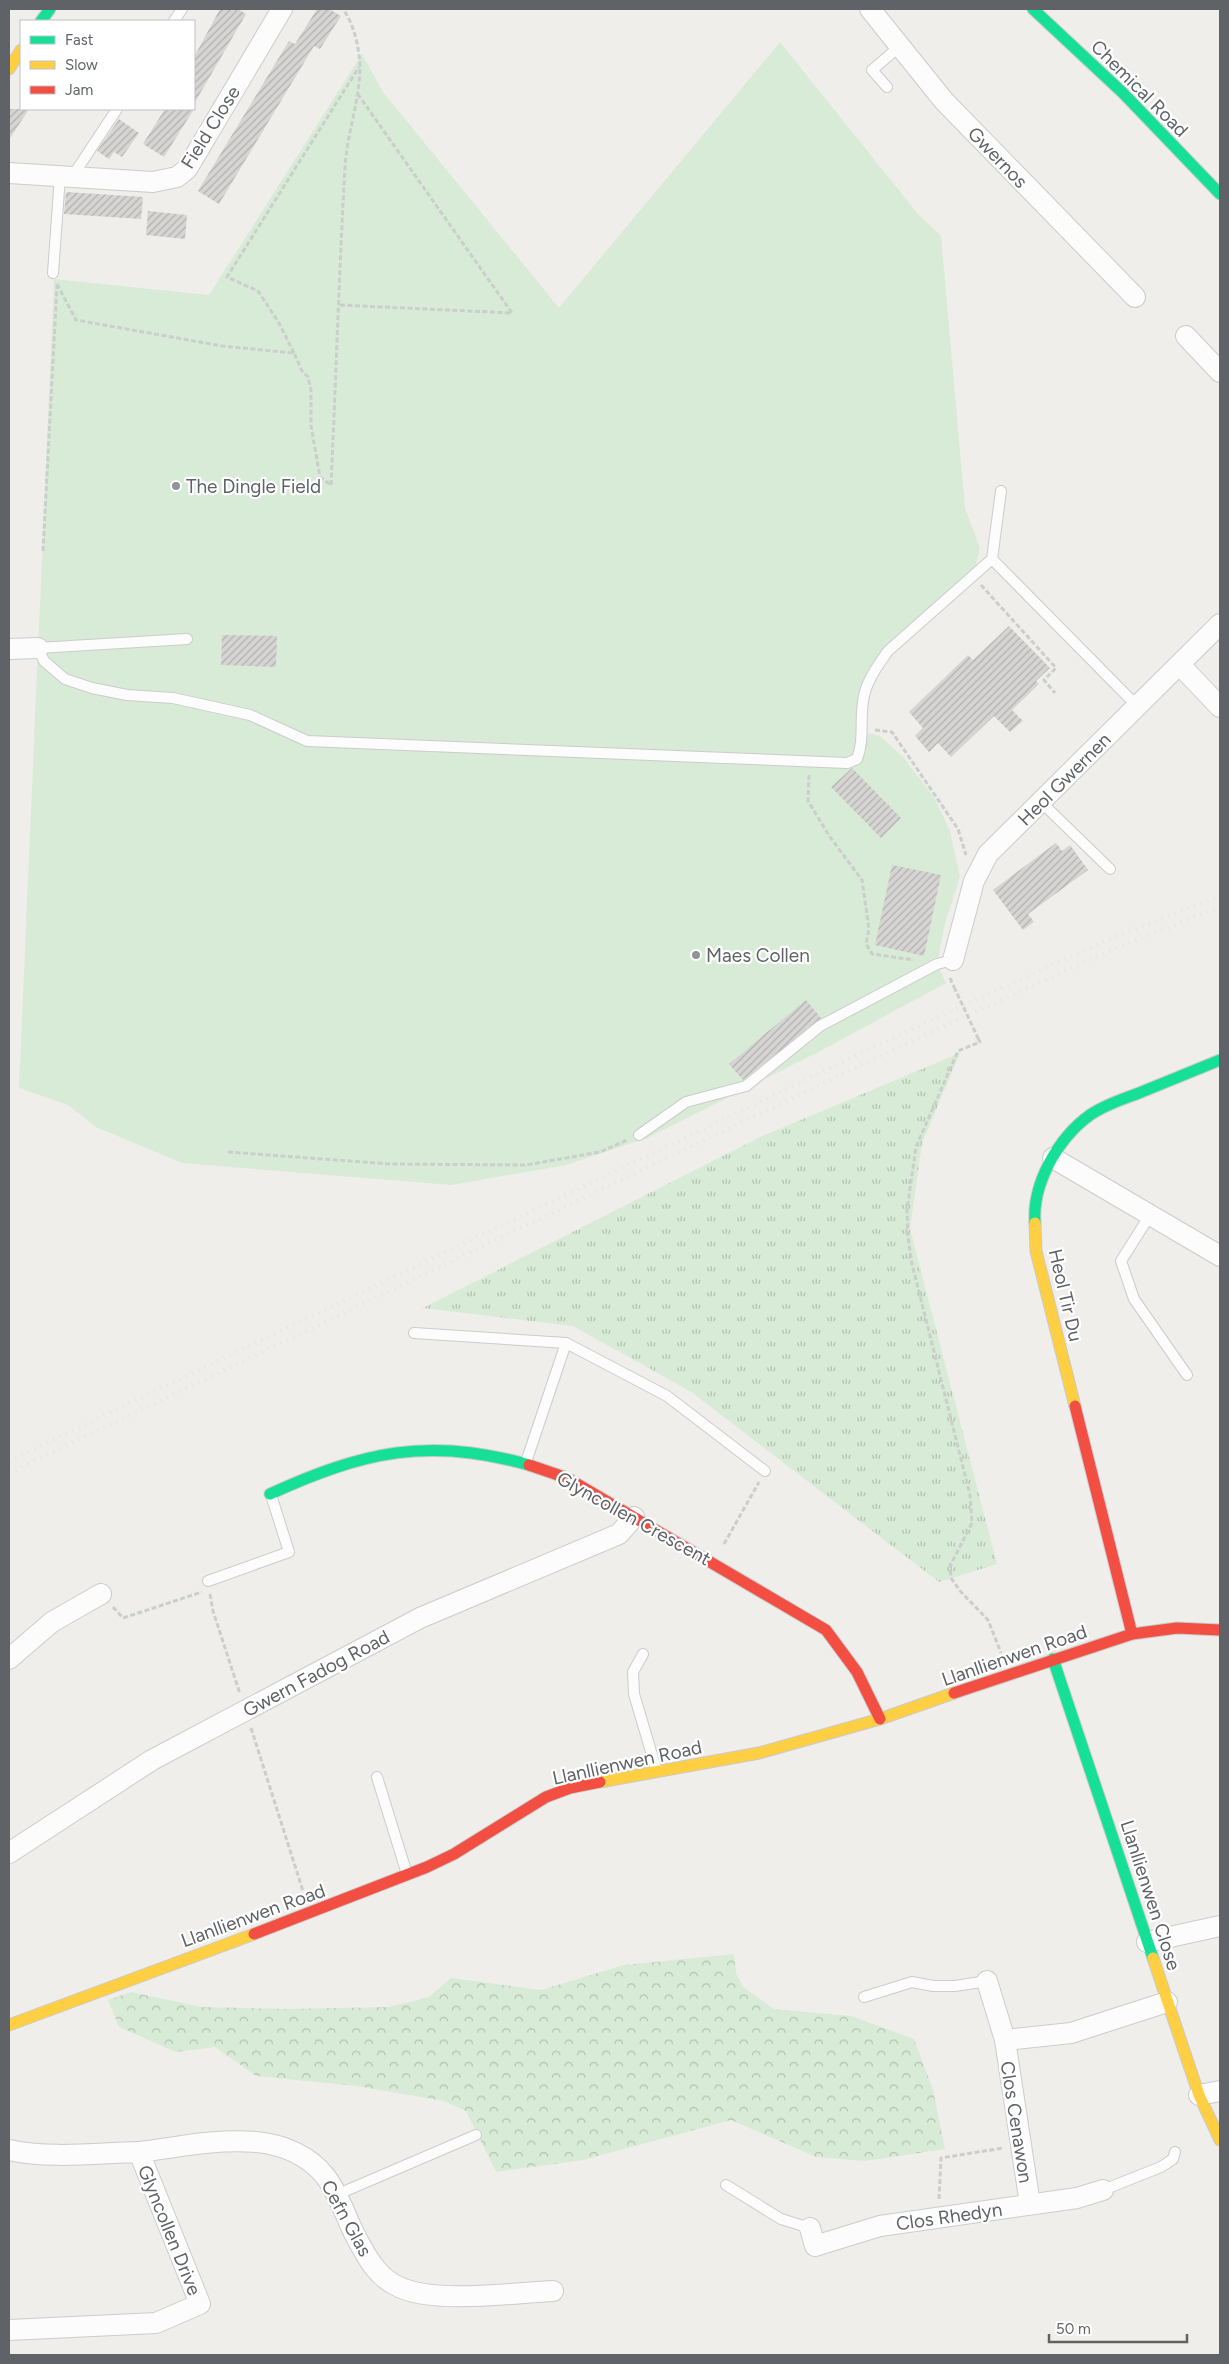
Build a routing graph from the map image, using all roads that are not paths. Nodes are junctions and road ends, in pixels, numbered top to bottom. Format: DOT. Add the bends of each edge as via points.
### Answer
graph roads {
  1 [pos="50,9"];
  2 [pos="182,9"];
  3 [pos="282,9"];
  4 [pos="870,9"];
  5 [pos="1033,9"];
  6 [pos="42,20"];
  7 [pos="175,20"];
  8 [pos="900,46"];
  9 [pos="20,52"];
  10 [pos="9,68"];
  11 [pos="887,87"];
  12 [pos="116,110"];
  13 [pos="9,173"];
  14 [pos="66,176"];
  15 [pos="1220,194"];
  16 [pos="53,273"];
  17 [pos="1135,297"];
  18 [pos="1186,336"];
  19 [pos="1220,372"];
  20 [pos="1001,491"];
  21 [pos="992,559"];
  22 [pos="1220,624"];
  23 [pos="187,639"];
  24 [pos="9,648"];
  25 [pos="38,648"];
  26 [pos="1180,665"];
  27 [pos="1137,706"];
  28 [pos="1220,707"];
  29 [pos="1041,802"];
  30 [pos="1110,869"];
  31 [pos="945,962"];
  32 [pos="1220,1060"];
  33 [pos="639,1135"];
  34 [pos="1053,1158"];
  35 [pos="1150,1215"];
  36 [pos="1220,1256"];
  37 [pos="414,1334"];
  38 [pos="566,1343"];
  39 [pos="1187,1375"];
  40 [pos="526,1462"];
  41 [pos="765,1471"];
  42 [pos="270,1494"];
  43 [pos="634,1517"];
  44 [pos="208,1581"];
  45 [pos="101,1594"];
  46 [pos="1220,1630"];
  47 [pos="1132,1634"];
  48 [pos="643,1654"];
  49 [pos="9,1659"];
  50 [pos="1053,1659"];
  51 [pos="880,1719"];
  52 [pos="657,1772"];
  53 [pos="377,1777"];
  54 [pos="9,1853"];
  55 [pos="407,1875"];
  56 [pos="1220,1926"];
  57 [pos="1147,1942"];
  58 [pos="987,1982"];
  59 [pos="864,1997"];
  60 [pos="1167,2002"];
  61 [pos="9,2024"];
  62 [pos="1005,2040"];
  63 [pos="1220,2091"];
  64 [pos="1198,2095"];
  65 [pos="476,2135"];
  66 [pos="1220,2140"];
  67 [pos="9,2150"];
  68 [pos="139,2152"];
  69 [pos="1176,2152"];
  70 [pos="726,2184"];
  71 [pos="1103,2190"];
  72 [pos="336,2195"];
  73 [pos="1030,2204"];
  74 [pos="810,2228"];
  75 [pos="553,2291"];
  76 [pos="9,2330"];
  1 -- 6 [label="street"];
  2 -- 7 [label="lane"];
  3 -- 14 [label="street, Field Close" via="187,169 177,177 153,182"];
  4 -- 8 [label="street, Gwernos"];
  5 -- 15 [label="street, Chemical Road" via="1123,93"];
  8 -- 11 [label="lane" via="872,70"];
  8 -- 17 [label="street, Gwernos" via="944,101"];
  9 -- 10 [label="street"];
  12 -- 14 [label="lane"];
  13 -- 14 [label="street, Field Close"];
  14 -- 16 [label="lane"];
  18 -- 19 [label="street"];
  20 -- 21 [label="lane"];
  21 -- 25 [label="lane" via="888,651 878,665 864,696 861,749 857,759 847,763 306,741 272,723 240,712 173,698 127,695 65,679 44,661"];
  21 -- 27 [label="lane"];
  22 -- 26 [label="street, Heol Gwernen"];
  23 -- 25 [label="lane"];
  24 -- 25 [label="street"];
  26 -- 27 [label="street, Heol Gwernen"];
  26 -- 28 [label="street"];
  27 -- 29 [label="street, Heol Gwernen"];
  29 -- 30 [label="lane"];
  29 -- 31 [label="street, Heol Gwernen" via="988,854 974,881"];
  31 -- 33 [label="lane" via="820,1026 746,1086 686,1102"];
  32 -- 34 [label="street, Heol Tir Du" via="1090,1115 1070,1134"];
  34 -- 35 [label="street"];
  34 -- 47 [label="street, Heol Tir Du" via="1040,1182 1034,1213 1036,1251"];
  35 -- 36 [label="street"];
  35 -- 39 [label="lane" via="1121,1261 1134,1299"];
  37 -- 38 [label="lane"];
  38 -- 40 [label="lane"];
  38 -- 41 [label="lane" via="667,1396"];
  40 -- 42 [label="street, Glyncollen Crescent" via="480,1451 444,1448 407,1450 336,1466"];
  40 -- 43 [label="street, Glyncollen Crescent" via="567,1478"];
  42 -- 44 [label="lane" via="289,1552"];
  43 -- 51 [label="street, Glyncollen Crescent" via="826,1630 867,1687"];
  43 -- 54 [label="street, Gwern Fadog Road" via="619,1534 420,1618 152,1760"];
  45 -- 49 [label="street" via="52,1622"];
  46 -- 47 [label="street, Llanllienwen Road" via="1177,1628"];
  47 -- 50 [label="street, Llanllienwen Road"];
  48 -- 52 [label="lane" via="633,1672 634,1694"];
  50 -- 51 [label="street, Llanllienwen Road"];
  50 -- 57 [label="street, Llanllienwen Close"];
  51 -- 52 [label="street, Llanllienwen Road" via="759,1753"];
  52 -- 55 [label="street, Llanllienwen Road" via="570,1788 546,1796 454,1854"];
  53 -- 55 [label="lane"];
  55 -- 61 [label="street, Llanllienwen Road"];
  56 -- 57 [label="street"];
  57 -- 60 [label="street, Llanllienwen Close"];
  58 -- 59 [label="lane" via="955,1986 912,1982"];
  58 -- 62 [label="street, Clos Cenawon"];
  60 -- 62 [label="street, Clos Cenawon" via="1072,2033"];
  60 -- 64 [label="street, Llanllienwen Close"];
  62 -- 73 [label="street, Clos Cenawon"];
  63 -- 64 [label="street"];
  64 -- 66 [label="street, Llanllienwen Close"];
  65 -- 72 [label="lane"];
  67 -- 68 [label="street, Glyncollen Drive" via="78,2154"];
  68 -- 72 [label="street, Cefn Glas" via="235,2141 266,2143 290,2149 310,2161 326,2177"];
  68 -- 76 [label="street, Glyncollen Drive" via="200,2304 156,2323"];
  69 -- 71 [label="lane" via="1173,2159 1161,2167"];
  70 -- 74 [label="lane" via="781,2219"];
  71 -- 73 [label="street, Clos Rhedyn" via="1077,2198"];
  72 -- 75 [label="street, Cefn Glas" via="366,2256 382,2276 398,2287 442,2297"];
  73 -- 74 [label="street, Clos Rhedyn" via="880,2226 815,2246"];
}
